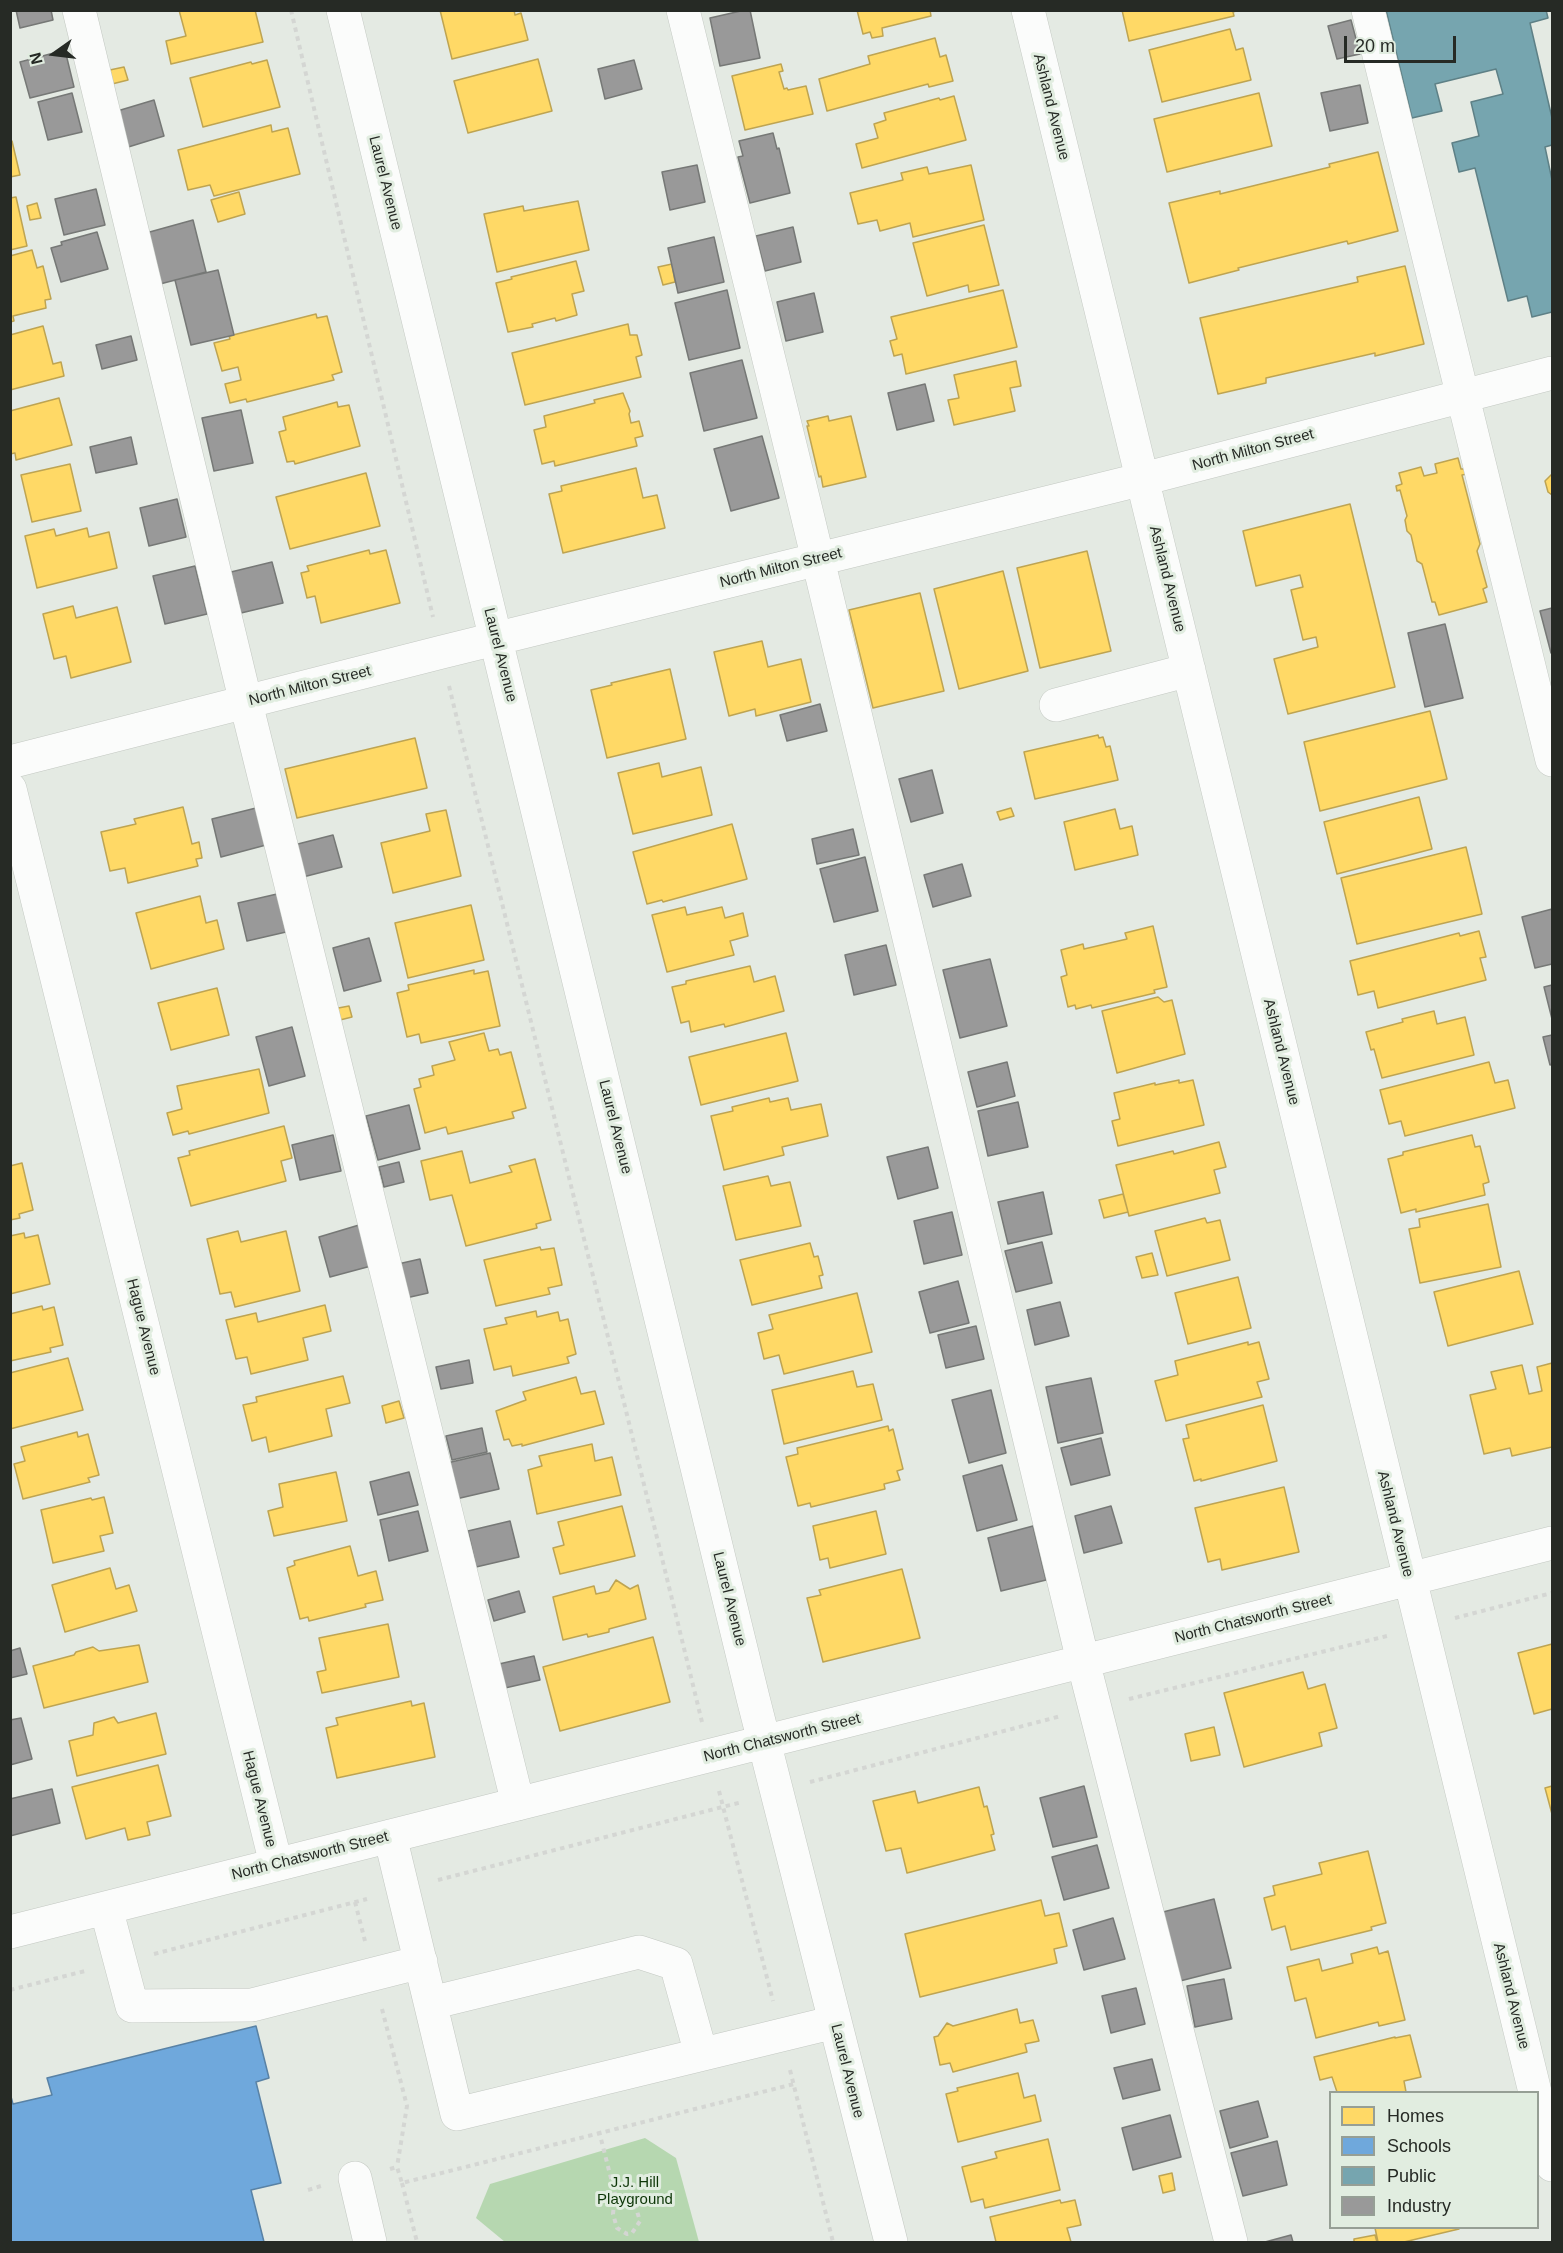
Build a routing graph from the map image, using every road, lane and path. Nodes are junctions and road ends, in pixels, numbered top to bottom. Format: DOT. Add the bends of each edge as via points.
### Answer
graph roads {
  1 [pos="79,10"];
  2 [pos="291,10"];
  3 [pos="343,10"];
  4 [pos="683,10"];
  5 [pos="1028,10"];
  6 [pos="1368,10"];
  7 [pos="1552,373"];
  8 [pos="1463,395"];
  9 [pos="1143,478"];
  10 [pos="817,559"];
  11 [pos="496,639"];
  12 [pos="442,652"];
  13 [pos="1189,670"];
  14 [pos="246,703"];
  15 [pos="1056,705"];
  16 [pos="1552,760"];
  17 [pos="10,762"];
  18 [pos="10,789"];
  19 [pos="1552,1543"];
  20 [pos="1408,1580"];
  21 [pos="1083,1661"];
  22 [pos="764,1743"];
  23 [pos="710,1756"];
  24 [pos="518,1804"];
  25 [pos="390,1836"];
  26 [pos="276,1864"];
  27 [pos="355,1902"];
  28 [pos="106,1908"];
  29 [pos="10,1932"];
  30 [pos="421,1962"];
  31 [pos="374,1974"];
  32 [pos="431,2003"];
  33 [pos="835,2022"];
  34 [pos="782,2034"];
  35 [pos="701,2054"];
  36 [pos="794,2084"];
  37 [pos="1534,2091"];
  38 [pos="1539,2108"];
  39 [pos="599,2132"];
  40 [pos="1552,2165"];
  41 [pos="397,2167"];
  42 [pos="355,2178"];
  43 [pos="402,2182"];
  44 [pos="308,2190"];
  45 [pos="615,2194"];
  46 [pos="370,2242"];
  47 [pos="417,2242"];
  48 [pos="833,2242"];
  49 [pos="891,2242"];
  50 [pos="1231,2242"];
  1 -- 14 [label="street"];
  2 -- 12 [label="path"];
  3 -- 11 [label="street, Laurel Avenue"];
  4 -- 10 [label="street"];
  5 -- 9 [label="street, Ashland Avenue"];
  6 -- 8 [label="street"];
  7 -- 8 [label="street, North Milton Street"];
  8 -- 9 [label="street, North Milton Street"];
  8 -- 16 [label="street"];
  9 -- 10 [label="street, North Milton Street"];
  9 -- 13 [label="street, Ashland Avenue"];
  10 -- 11 [label="street, North Milton Street"];
  10 -- 21 [label="street"];
  11 -- 12 [label="street, North Milton Street"];
  11 -- 22 [label="street, Laurel Avenue"];
  12 -- 14 [label="street, North Milton Street"];
  12 -- 23 [label="path"];
  13 -- 15 [label="street"];
  13 -- 20 [label="street, Ashland Avenue"];
  14 -- 17 [label="street, North Milton Street"];
  14 -- 24 [label="street"];
  18 -- 26 [label="street, Hague Avenue"];
  19 -- 20 [label="street, North Chatsworth Street"];
  20 -- 21 [label="street, North Chatsworth Street"];
  20 -- 37 [label="street, Ashland Avenue"];
  21 -- 22 [label="street, North Chatsworth Street"];
  21 -- 50 [label="street"];
  22 -- 23 [label="street, North Chatsworth Street"];
  22 -- 33 [label="street, Laurel Avenue"];
  23 -- 24 [label="street, North Chatsworth Street"];
  23 -- 34 [label="path"];
  24 -- 25 [label="street, North Chatsworth Street"];
  25 -- 26 [label="street, North Chatsworth Street"];
  25 -- 30 [label="street"];
  26 -- 28 [label="street, North Chatsworth Street"];
  27 -- 31 [label="path"];
  28 -- 29 [label="street, North Chatsworth Street"];
  28 -- 31 [label="street" via="132,2006 252,2005"];
  30 -- 31 [label="street"];
  30 -- 32 [label="street"];
  31 -- 41 [label="path" via="407,2106"];
  32 -- 35 [label="street" via="639,1952 676,1964"];
  32 -- 35 [label="street" via="457,2114"];
  33 -- 34 [label="street"];
  33 -- 49 [label="street, Laurel Avenue"];
  34 -- 35 [label="street"];
  34 -- 36 [label="path"];
  36 -- 39 [label="path"];
  36 -- 48 [label="path"];
  38 -- 40 [label="street"];
  39 -- 43 [label="path"];
  39 -- 45 [label="path"];
  41 -- 42 [label="path"];
  41 -- 43 [label="path"];
  42 -- 44 [label="path"];
  42 -- 46 [label="street"];
  43 -- 47 [label="path"];
  45 -- 45 [label="path" via="636,2208 640,2221 632,2233 617,2228 613,2214"];
}
